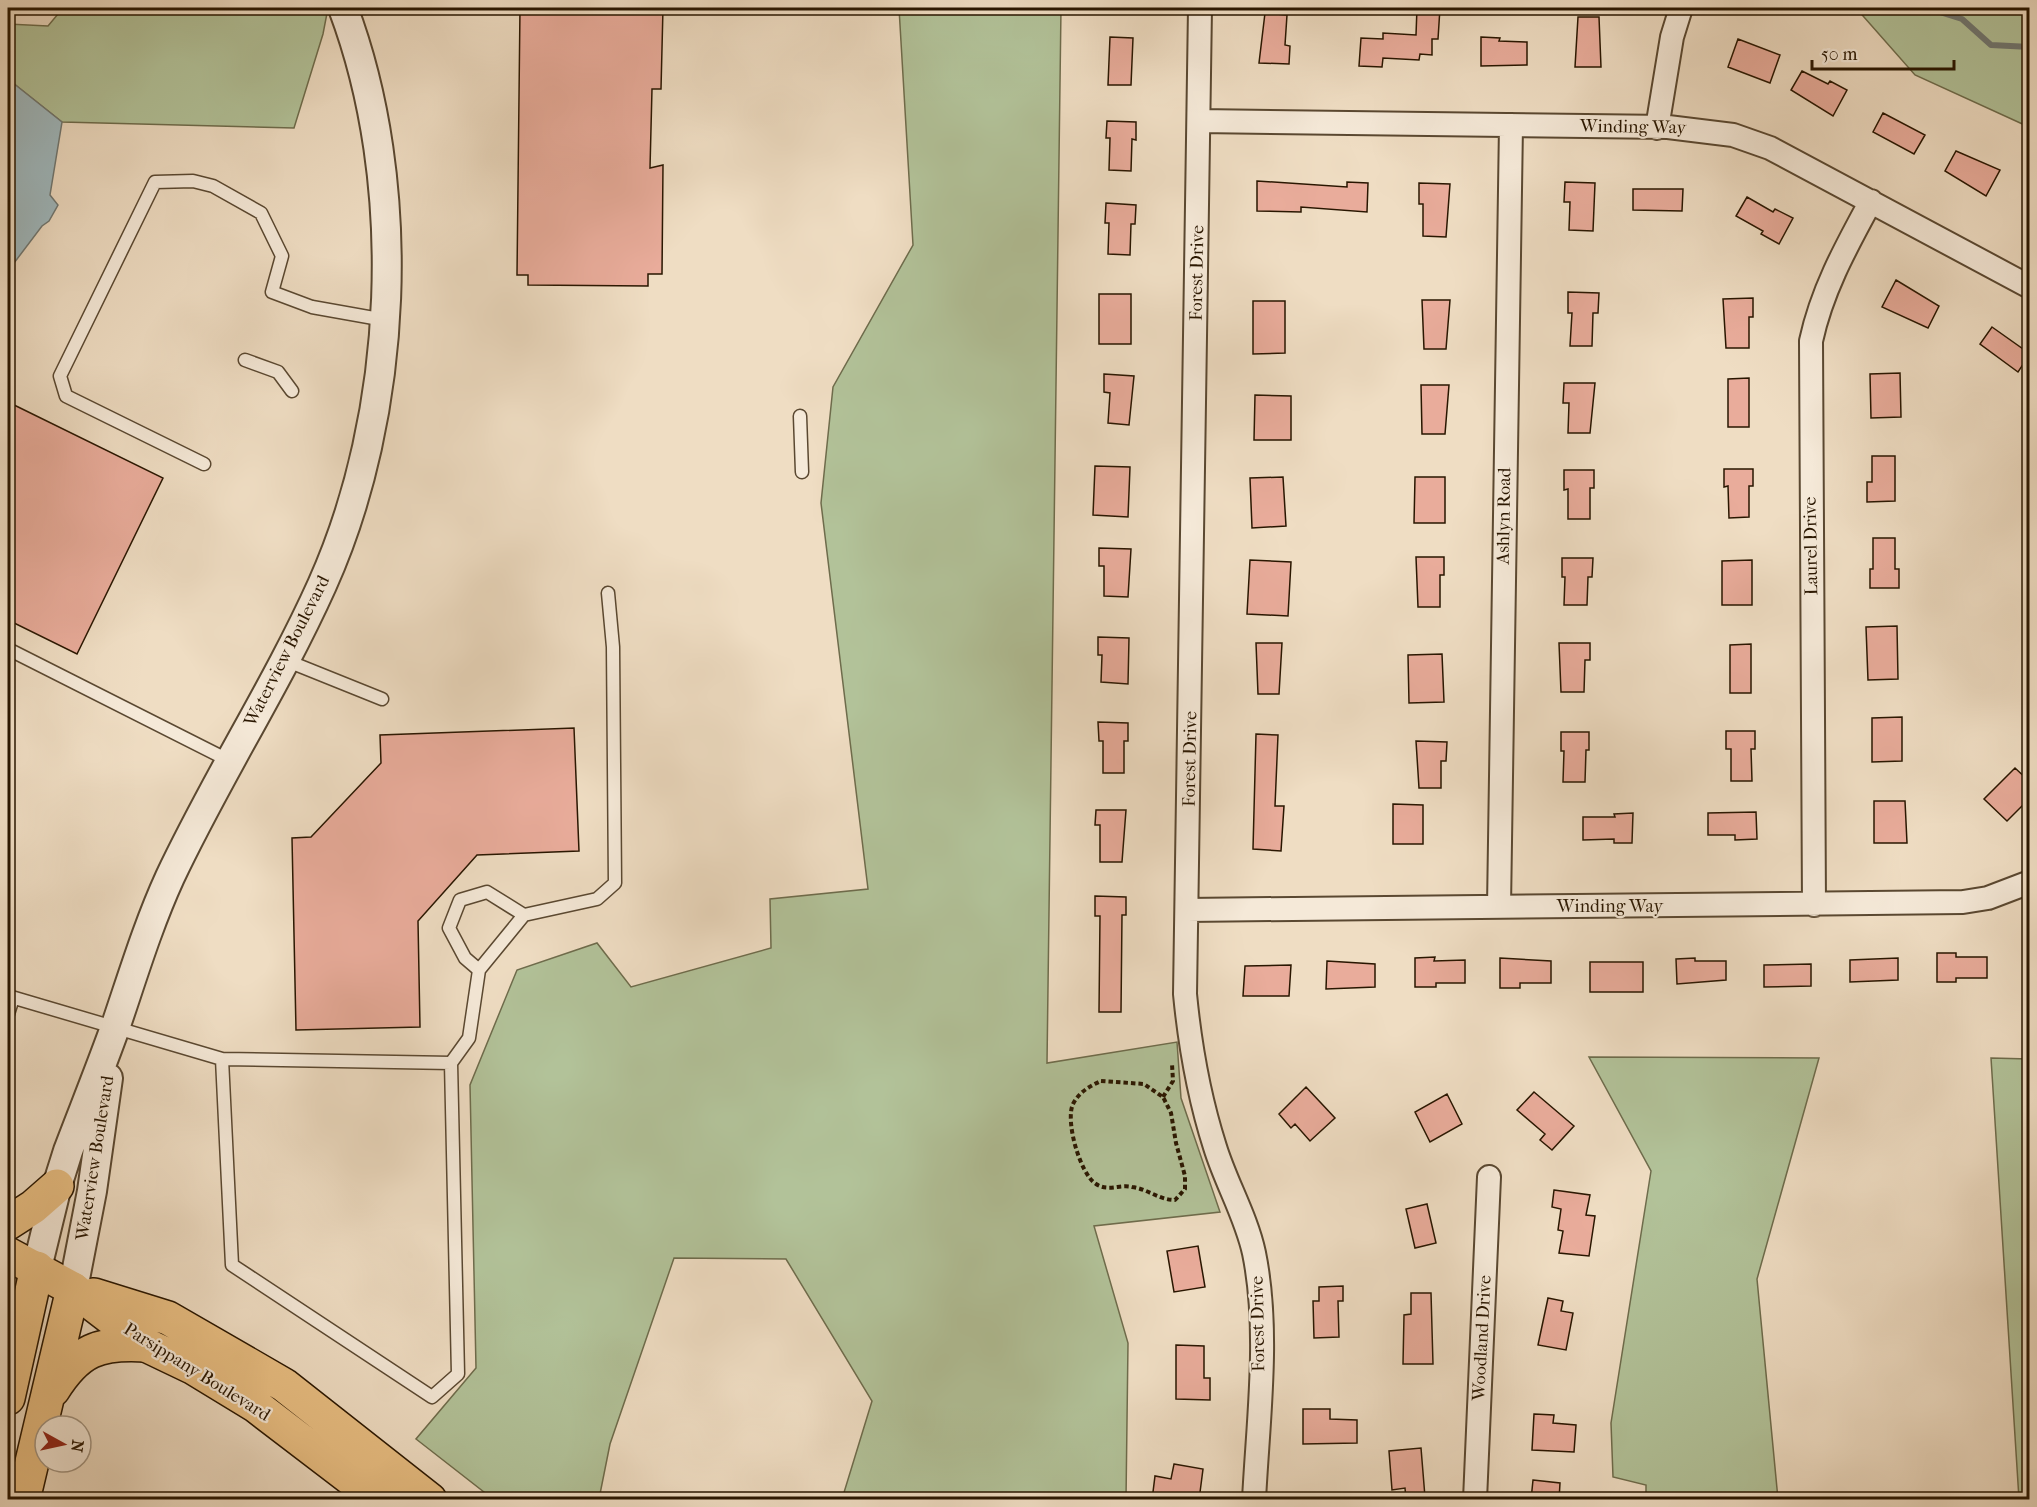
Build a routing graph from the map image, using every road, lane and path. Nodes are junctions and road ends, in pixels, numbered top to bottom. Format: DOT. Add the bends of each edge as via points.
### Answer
graph roads {
  1 [pos="343,8"];
  2 [pos="1200,8"];
  3 [pos="1681,8"];
  4 [pos="1199,121"];
  5 [pos="1511,125"];
  6 [pos="1657,128"];
  7 [pos="1871,201"];
  8 [pos="2030,287"];
  9 [pos="385,320"];
  10 [pos="245,360"];
  11 [pos="292,391"];
  12 [pos="800,416"];
  13 [pos="204,464"];
  14 [pos="802,472"];
  15 [pos="608,593"];
  16 [pos="8,649"];
  17 [pos="285,660"];
  18 [pos="382,699"];
  19 [pos="230,761"];
  20 [pos="2030,882"];
  21 [pos="1814,905"];
  22 [pos="1499,907"];
  23 [pos="1187,910"];
  24 [pos="524,915"];
  25 [pos="479,970"];
  26 [pos="10,997"];
  27 [pos="8,1014"];
  28 [pos="115,1028"];
  29 [pos="222,1059"];
  30 [pos="1172,1060"];
  31 [pos="451,1063"];
  32 [pos="1163,1097"];
  33 [pos="1489,1177"];
  34 [pos="57,1186"];
  35 [pos="8,1223"];
  36 [pos="8,1254"];
  37 [pos="37,1268"];
  38 [pos="73,1289"];
  39 [pos="146,1345"];
  40 [pos="8,1398"];
  41 [pos="46,1402"];
  42 [pos="23,1500"];
  43 [pos="379,1500"];
  44 [pos="430,1500"];
  45 [pos="1254,1500"];
  46 [pos="1475,1500"];
  1 -- 9 [label="street, Waterview Boulevard" via="358,54 377,147 385,218"];
  2 -- 4 [label="street, Forest Drive"];
  3 -- 6 [label="street" via="1672,37"];
  4 -- 5 [label="street, Winding Way"];
  4 -- 23 [label="street, Forest Drive"];
  5 -- 6 [label="street, Winding Way"];
  5 -- 22 [label="street, Ashlyn Road"];
  6 -- 7 [label="street, Winding Way" via="1733,135 1770,148"];
  7 -- 8 [label="street, Winding Way"];
  7 -- 21 [label="street, Laurel Drive" via="1818,306 1811,341"];
  9 -- 13 [label="lane" via="312,307 272,292 282,256 261,213 213,186 193,181 155,182 60,376 66,396"];
  9 -- 17 [label="street, Waterview Boulevard" via="379,380 352,503 324,582"];
  10 -- 11 [label="lane" via="278,372"];
  12 -- 14 [label="lane"];
  15 -- 24 [label="lane" via="613,647 615,883 597,899"];
  16 -- 19 [label="lane"];
  17 -- 18 [label="lane"];
  17 -- 19 [label="street, Waterview Boulevard"];
  19 -- 28 [label="street, Waterview Boulevard" via="168,881"];
  20 -- 21 [label="street, Winding Way" via="1988,898 1963,902"];
  21 -- 22 [label="street, Winding Way"];
  22 -- 23 [label="street, Winding Way"];
  23 -- 45 [label="street, Forest Drive" via="1185,994 1190,1046 1215,1147 1254,1252 1260,1291"];
  24 -- 25 [label="lane"];
  24 -- 25 [label="lane" via="487,892 460,900 450,928 465,958"];
  25 -- 31 [label="lane" via="469,1038"];
  26 -- 27 [label="lane"];
  26 -- 28 [label="lane"];
  28 -- 29 [label="lane"];
  28 -- 34 [label="street, Waterview Boulevard"];
  28 -- 38 [label="street, Waterview Boulevard" via="92,1191"];
  29 -- 31 [label="lane"];
  29 -- 31 [label="lane" via="232,1265 432,1397 458,1374"];
  30 -- 32 [label="path" via="1173,1081"];
  32 -- 32 [label="path" via="1144,1084 1116,1081 1101,1081 1077,1096 1072,1106 1077,1156 1096,1184 1145,1189 1165,1200 1181,1196 1185,1176 1171,1113"];
  33 -- 46 [label="street, Woodland Drive"];
  34 -- 35 [label="main road"];
  34 -- 37 [label="street, Waterview Boulevard"];
  36 -- 37 [label="main road, Parsippany Boulevard"];
  37 -- 38 [label="main road, Parsippany Boulevard"];
  37 -- 40 [label="main road"];
  38 -- 39 [label="main road, Parsippany Boulevard"];
  38 -- 41 [label="main road"];
  38 -- 44 [label="main road, Parsippany Boulevard" via="168,1318 274,1379"];
  39 -- 41 [label="main road" via="110,1344 94,1349 68,1368"];
  39 -- 43 [label="main road, Parsippany Boulevard" via="192,1367 256,1406"];
  41 -- 42 [label="main road"];
}
